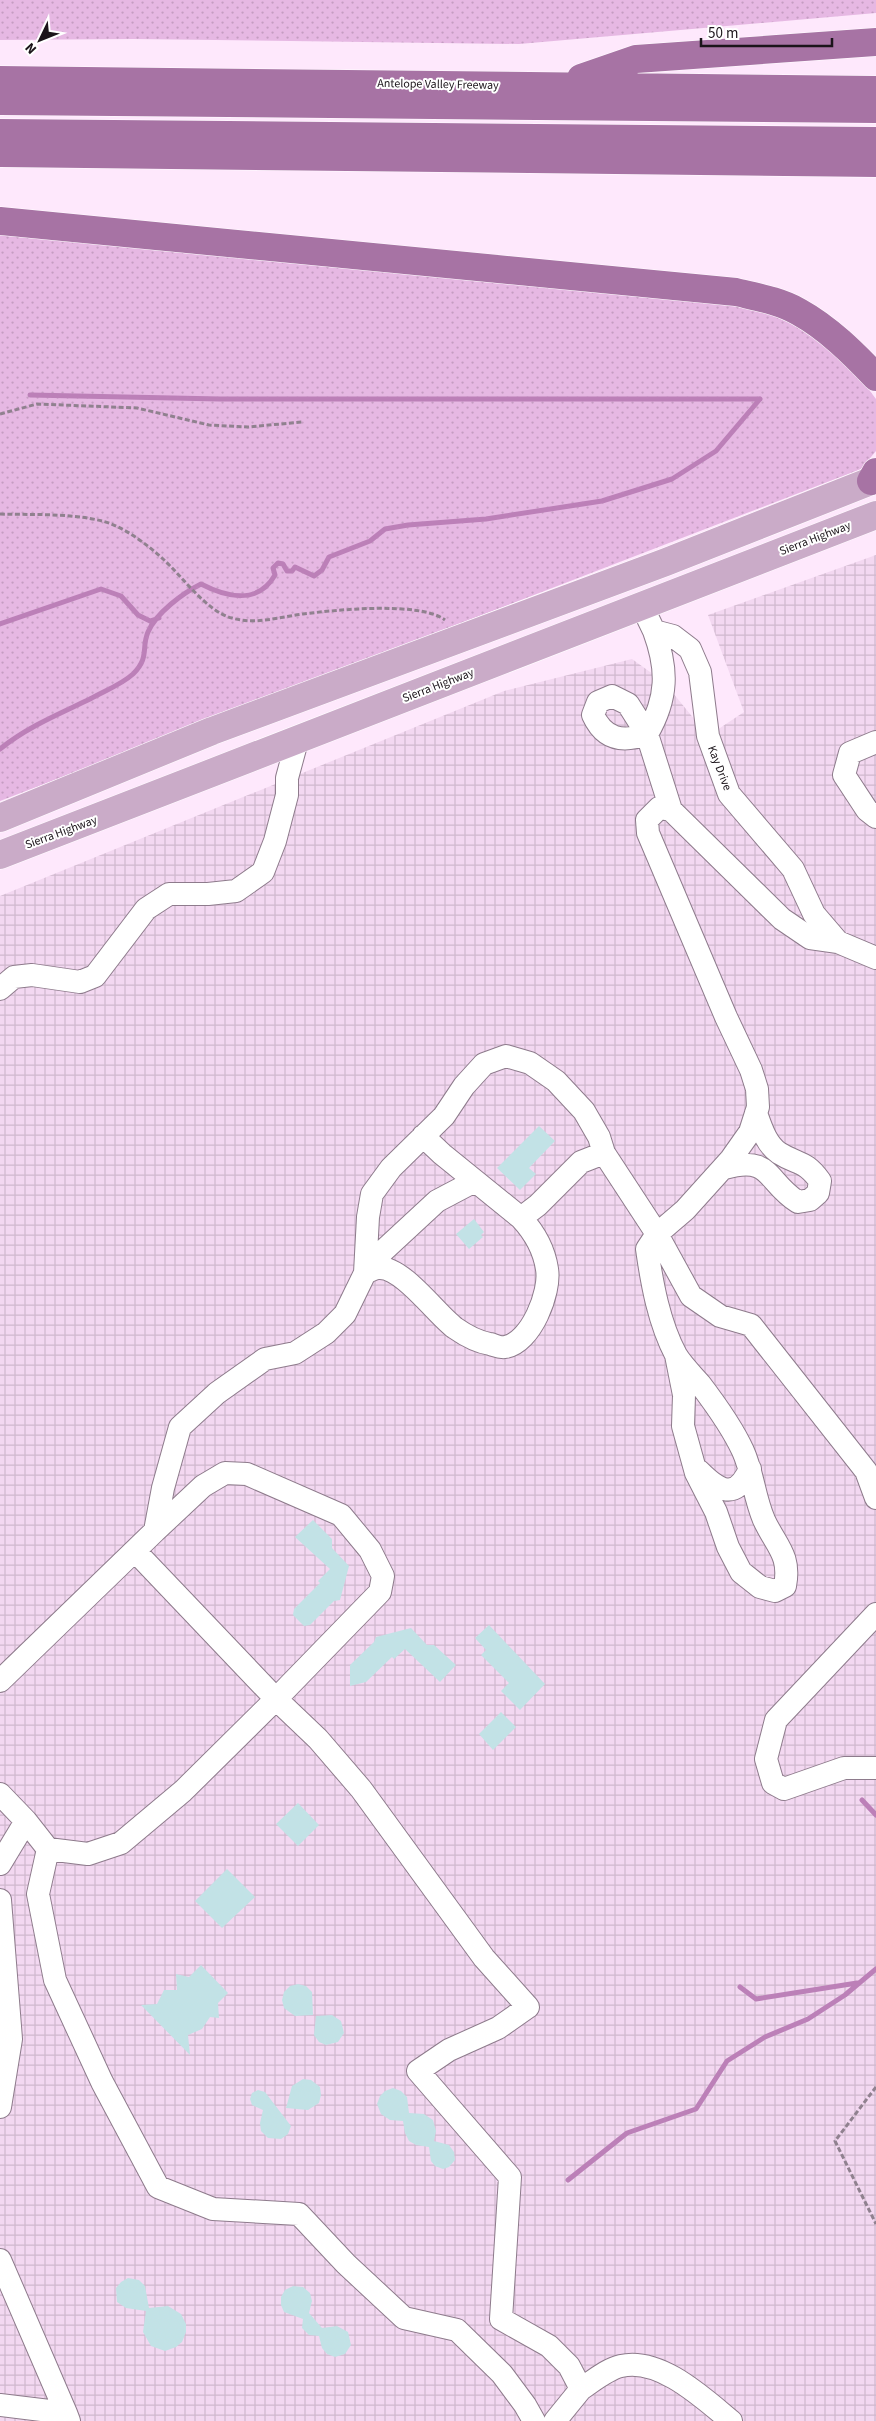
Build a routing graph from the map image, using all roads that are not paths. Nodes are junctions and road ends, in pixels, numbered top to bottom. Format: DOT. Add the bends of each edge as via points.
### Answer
graph roads {
  1 [pos="876,42"];
  2 [pos="0,80"];
  3 [pos="561,85"];
  4 [pos="876,90"];
  5 [pos="0,101"];
  6 [pos="876,109"];
  7 [pos="0,133"];
  8 [pos="876,141"];
  9 [pos="0,153"];
  10 [pos="876,163"];
  11 [pos="0,221"];
  12 [pos="876,377"];
  13 [pos="874,478"];
  14 [pos="876,515"];
  15 [pos="642,606"];
  16 [pos="654,631"];
  17 [pos="284,704"];
  18 [pos="297,741"];
  19 [pos="876,742"];
  20 [pos="671,810"];
  21 [pos="876,817"];
  22 [pos="0,818"];
  23 [pos="0,855"];
  24 [pos="838,942"];
  25 [pos="876,958"];
  26 [pos="0,989"];
  27 [pos="756,1113"];
  28 [pos="423,1136"];
  29 [pos="604,1153"];
  30 [pos="725,1168"];
  31 [pos="475,1181"];
  32 [pos="521,1218"];
  33 [pos="657,1234"];
  34 [pos="365,1273"];
  35 [pos="676,1355"];
  36 [pos="695,1466"];
  37 [pos="750,1469"];
  38 [pos="876,1498"];
  39 [pos="155,1531"];
  40 [pos="135,1551"];
  41 [pos="876,1614"];
  42 [pos="0,1680"];
  43 [pos="276,1699"];
  44 [pos="876,1768"];
  45 [pos="0,1794"];
  46 [pos="26,1821"];
  47 [pos="48,1848"];
  48 [pos="0,1864"];
  49 [pos="0,1900"];
  50 [pos="0,2107"];
  51 [pos="0,2260"];
  52 [pos="581,2389"];
  53 [pos="0,2405"];
  54 [pos="68,2417"];
  55 [pos="534,2421"];
  56 [pos="554,2421"];
  57 [pos="731,2421"];
  1 -- 3 [label="highway" via="636,60"];
  2 -- 3 [label="highway, Antelope Valley Freeway"];
  3 -- 4 [label="highway, Antelope Valley Freeway"];
  5 -- 6 [label="highway"];
  7 -- 8 [label="highway"];
  9 -- 10 [label="highway"];
  11 -- 12 [label="highway" via="736,292 798,311 824,329"];
  13 -- 17 [label="main road" via="666,562"];
  14 -- 15 [label="main road, Sierra Highway"];
  15 -- 16 [label="street"];
  15 -- 18 [label="main road, Sierra Highway"];
  16 -- 20 [label="street" via="662,655 664,682 662,698 647,734"];
  16 -- 24 [label="street, Kay Drive" via="673,636 690,649 700,672 708,736 729,794 793,869 814,914"];
  17 -- 18 [label="main road"];
  17 -- 22 [label="main road"];
  18 -- 23 [label="main road, Sierra Highway"];
  18 -- 26 [label="street" via="275,841 262,872 236,891 169,894 146,909 95,976 80,982 32,975 14,977"];
  19 -- 21 [label="street" via="850,753 844,775 867,810"];
  20 -- 24 [label="street" via="782,919 810,938"];
  20 -- 27 [label="street" via="659,808 653,812 647,820 648,833 750,1070 757,1089"];
  24 -- 25 [label="street, Kay Drive"];
  27 -- 30 [label="street" via="750,1132"];
  27 -- 30 [label="street" via="764,1134 778,1152 811,1168 820,1181 818,1193 810,1200 798,1202 788,1196 764,1168 753,1164"];
  28 -- 29 [label="street" via="444,1116 484,1064 506,1056 530,1063 556,1081 584,1111 599,1136"];
  28 -- 31 [label="street"];
  28 -- 34 [label="street" via="391,1168 372,1194"];
  29 -- 32 [label="street" via="581,1162"];
  29 -- 33 [label="street"];
  30 -- 33 [label="street"];
  31 -- 32 [label="street"];
  31 -- 34 [label="street" via="438,1201 383,1251"];
  32 -- 34 [label="street" via="539,1243 547,1269 546,1289 530,1328 517,1342 504,1347 482,1343 456,1329 392,1270 378,1267"];
  33 -- 35 [label="street" via="647,1249 654,1294"];
  33 -- 38 [label="street" via="691,1296 720,1316 751,1325 866,1471"];
  34 -- 39 [label="street" via="345,1314 326,1333 295,1353 265,1359 217,1393 180,1427"];
  35 -- 36 [label="street" via="684,1395 683,1426"];
  35 -- 37 [label="street" via="717,1406 743,1450"];
  36 -- 37 [label="street" via="723,1490 735,1489"];
  36 -- 37 [label="street" via="741,1572 760,1587 775,1591 785,1586 788,1571 782,1551 757,1500"];
  39 -- 40 [label="street"];
  39 -- 43 [label="street" via="203,1486 225,1473 247,1474 341,1516 370,1550 383,1576 380,1592"];
  40 -- 42 [label="street"];
  40 -- 43 [label="street"];
  41 -- 44 [label="street" via="776,1720 766,1759 773,1783 784,1789 844,1768"];
  43 -- 47 [label="street" via="183,1791 121,1843 88,1854"];
  43 -- 52 [label="street" via="323,1744 361,1789 484,1958 528,2007 498,2028 449,2050 418,2070 510,2177 501,2319 549,2346 569,2366"];
  45 -- 46 [label="street"];
  46 -- 47 [label="street"];
  46 -- 48 [label="street"];
  47 -- 55 [label="street" via="38,1894 55,1980 102,2082 158,2187 213,2209 299,2214 404,2318 456,2330 502,2374"];
  49 -- 50 [label="street" via="10,2040"];
  51 -- 54 [label="street"];
  52 -- 56 [label="street"];
  52 -- 57 [label="street" via="619,2366 639,2364 657,2369 696,2391"];
  53 -- 54 [label="street"];
}
